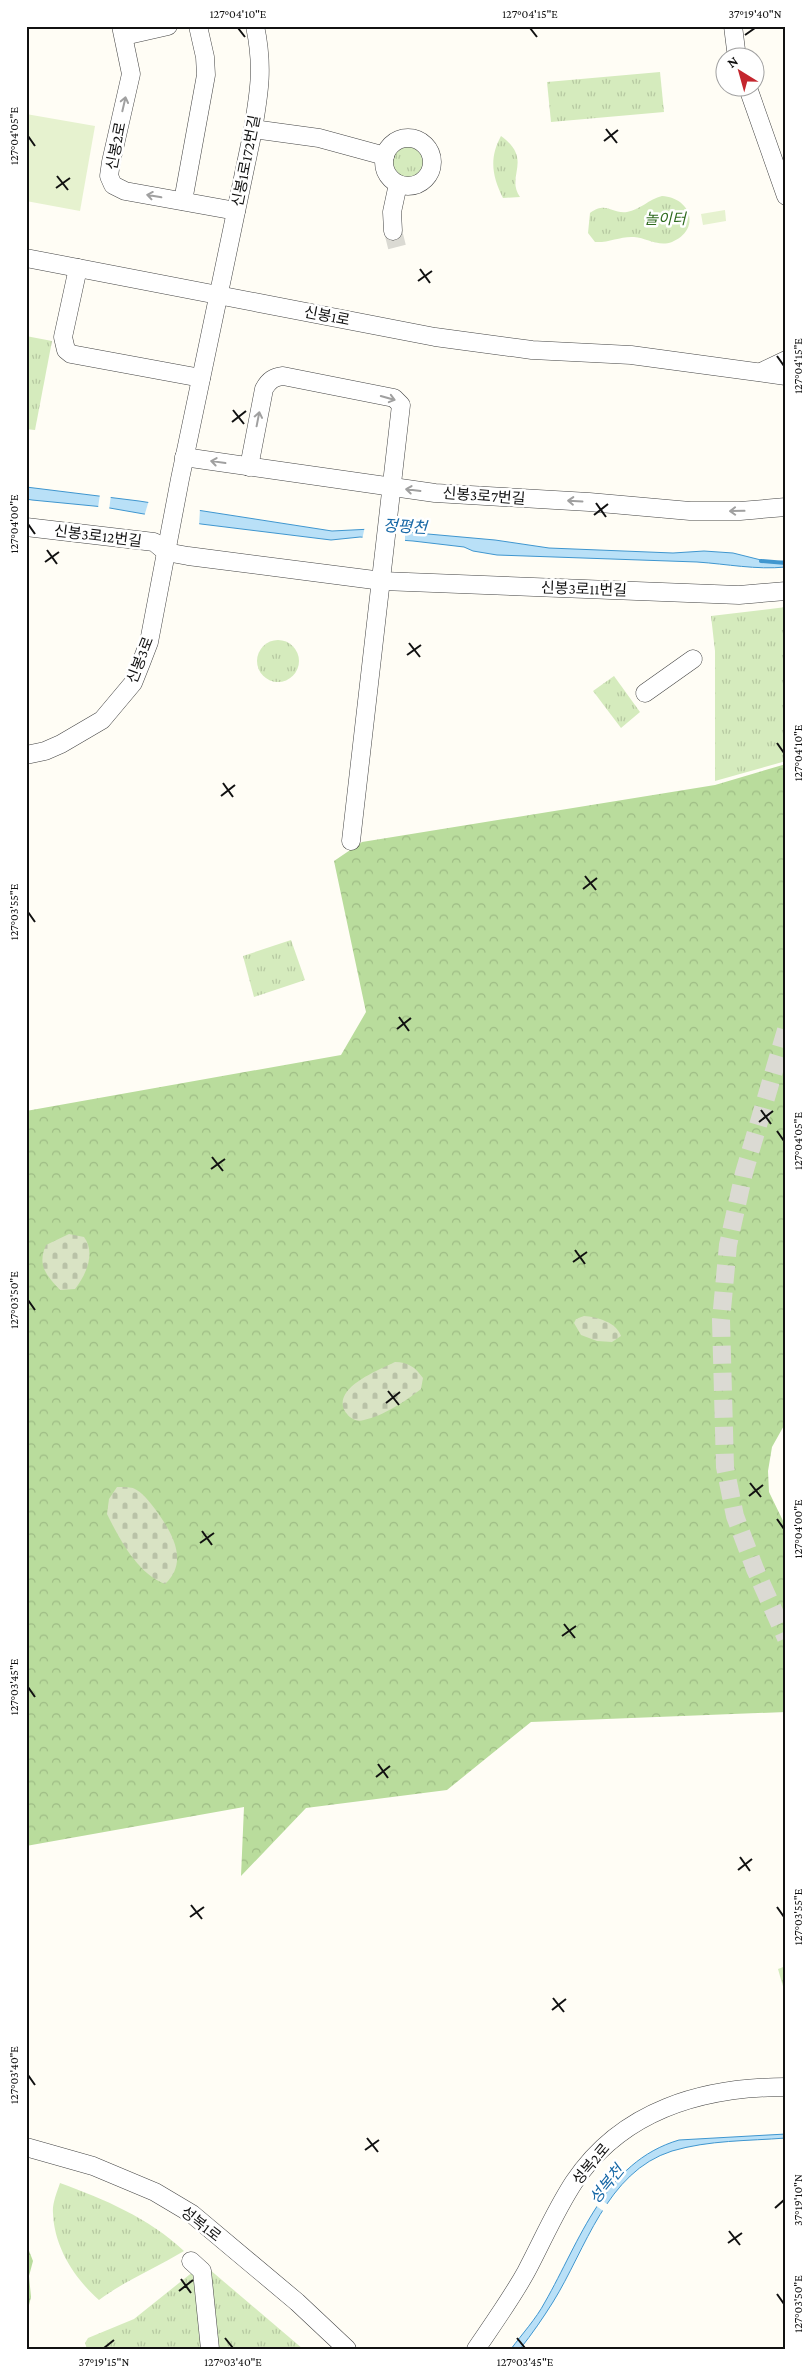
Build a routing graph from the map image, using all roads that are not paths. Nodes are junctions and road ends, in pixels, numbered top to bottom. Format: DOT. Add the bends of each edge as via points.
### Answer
graph roads {
  1 [pos="168,26"];
  2 [pos="198,26"];
  3 [pos="255,26"];
  4 [pos="734,26"];
  5 [pos="122,31"];
  6 [pos="736,48"];
  7 [pos="752,98"];
  8 [pos="253,129"];
  9 [pos="385,156"];
  10 [pos="398,184"];
  11 [pos="786,196"];
  12 [pos="183,201"];
  13 [pos="236,211"];
  14 [pos="393,231"];
  15 [pos="26,258"];
  16 [pos="78,268"];
  17 [pos="218,295"];
  18 [pos="786,360"];
  19 [pos="761,372"];
  20 [pos="786,376"];
  21 [pos="201,378"];
  22 [pos="184,458"];
  23 [pos="249,467"];
  24 [pos="390,495"];
  25 [pos="786,507"];
  26 [pos="26,527"];
  27 [pos="168,545"];
  28 [pos="383,572"];
  29 [pos="786,591"];
  30 [pos="692,659"];
  31 [pos="646,693"];
  32 [pos="26,755"];
  33 [pos="351,841"];
  34 [pos="786,2087"];
  35 [pos="26,2147"];
  36 [pos="190,2261"];
  37 [pos="210,2349"];
  38 [pos="347,2349"];
  39 [pos="476,2349"];
  1 -- 5 [label="street, 신봉2로"];
  2 -- 12 [label="street" via="206,75"];
  3 -- 8 [label="street, 신봉1로172번길" via="261,58 261,86"];
  4 -- 6 [label="street"];
  12 -- 5 [label="street, 신봉2로, one-way" via="125,191 113,185 109,176 132,74"];
  7 -- 11 [label="street"];
  8 -- 9 [label="street" via="319,138"];
  8 -- 13 [label="street, 신봉1로172번길"];
  9 -- 10 [label="street" via="389,177"];
  9 -- 10 [label="street" via="402,139 418,141 430,153 431,169 422,181 409,186"];
  10 -- 14 [label="street" via="392,212"];
  12 -- 13 [label="street, 신봉2로"];
  13 -- 17 [label="street, 신봉1로172번길"];
  15 -- 16 [label="street, 신봉1로"];
  16 -- 17 [label="street, 신봉1로"];
  16 -- 21 [label="street" via="63,337 66,350 72,354"];
  17 -- 19 [label="street, 신봉1로" via="435,338 532,350 631,355"];
  17 -- 21 [label="street"];
  18 -- 19 [label="street"];
  19 -- 20 [label="street, 신봉1로"];
  21 -- 22 [label="street"];
  23 -- 22 [label="street, 신봉3로7번길, one-way"];
  22 -- 27 [label="street, 신봉3로"];
  23 -- 24 [label="street, 신봉3로7번길"];
  23 -- 24 [label="street, one-way" via="265,387 276,377 394,398 401,405 401,421"];
  25 -- 24 [label="street, 신봉3로7번길, one-way" via="740,512 690,511 435,493"];
  24 -- 28 [label="street"];
  26 -- 27 [label="street, 신봉3로12번길"];
  27 -- 28 [label="street, 신봉3로11번길" via="275,568"];
  27 -- 32 [label="street, 신봉3로" via="149,642 133,683 102,720 61,744"];
  28 -- 29 [label="street, 신봉3로11번길" via="739,595"];
  28 -- 33 [label="street"];
  30 -- 31 [label="street"];
  34 -- 39 [label="street, 성복2로" via="688,2099 656,2112 609,2142 575,2181 525,2273"];
  35 -- 38 [label="street, 성복1로" via="93,2166 155,2192 192,2214 297,2302"];
  36 -- 37 [label="street" via="202,2271"];
}
